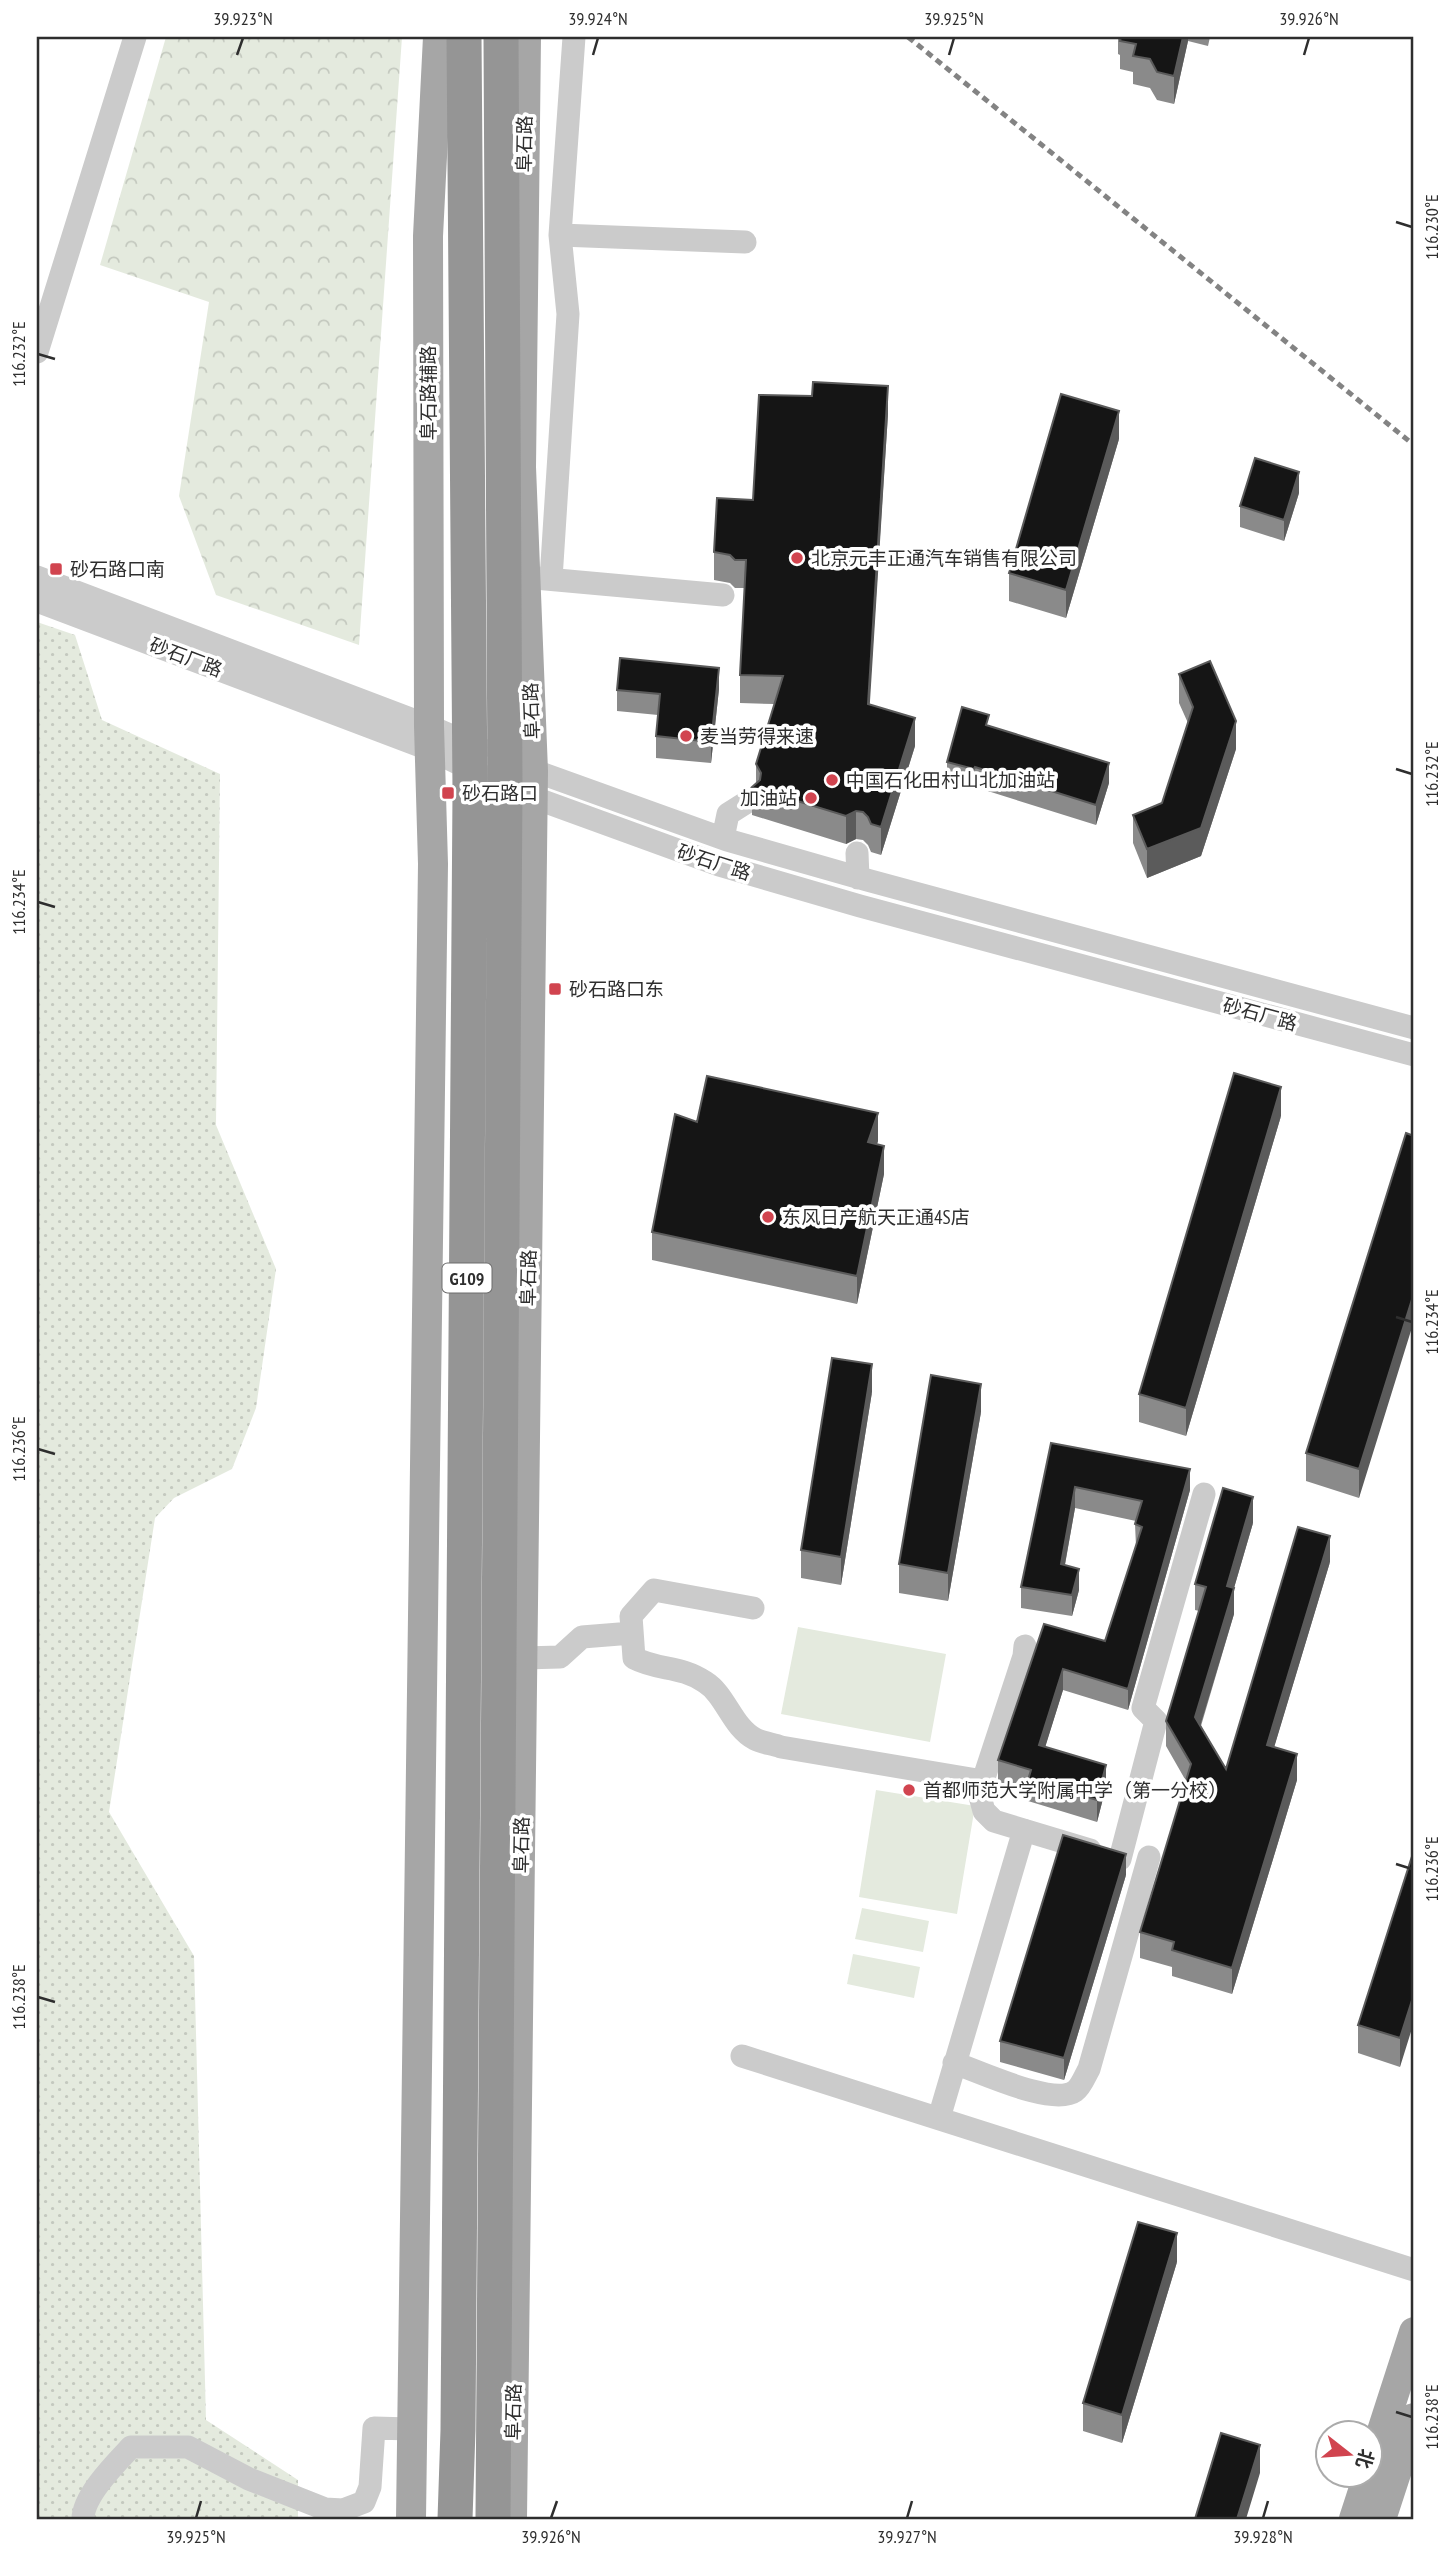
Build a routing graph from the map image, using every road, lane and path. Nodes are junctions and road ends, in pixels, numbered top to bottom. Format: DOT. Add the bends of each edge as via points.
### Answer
graph roads {
  1 [pos="135,37"];
  2 [pos="438,37"];
  3 [pos="464,37"];
  4 [pos="501,37"];
  5 [pos="526,37"];
  6 [pos="574,37"];
  7 [pos="560,235"];
  8 [pos="745,242"];
  9 [pos="37,352"];
  10 [pos="37,577"];
  11 [pos="538,579"];
  12 [pos="723,595"];
  13 [pos="37,601"];
  14 [pos="430,738"];
  15 [pos="533,785"];
  16 [pos="747,802"];
  17 [pos="723,838"];
  18 [pos="857,853"];
  19 [pos="858,878"];
  20 [pos="1414,1028"];
  21 [pos="1414,1055"];
  22 [pos="1204,1494"];
  23 [pos="753,1608"];
  24 [pos="632,1633"];
  25 [pos="1025,1646"];
  26 [pos="523,1658"];
  27 [pos="983,1781"];
  28 [pos="1024,1830"];
  29 [pos="1120,1859"];
  30 [pos="742,2056"];
  31 [pos="954,2063"];
  32 [pos="939,2118"];
  33 [pos="1414,2270"];
  34 [pos="1414,2332"];
  35 [pos="1414,2418"];
  36 [pos="1384,2425"];
  37 [pos="411,2429"];
  38 [pos="1363,2490"];
  39 [pos="83,2519"];
  40 [pos="411,2519"];
  41 [pos="455,2519"];
  42 [pos="493,2519"];
  43 [pos="512,2519"];
  44 [pos="1354,2519"];
  45 [pos="1381,2519"];
  1 -- 9 [label="street"];
  2 -- 14 [label="main road, 阜石路辅路" via="428,236"];
  3 -- 41 [label="highway, G109, bridge" via="470,792"];
  4 -- 42 [label="highway, 阜石路 / G109, bridge" via="505,787"];
  5 -- 11 [label="main road, 阜石路" via="521,454"];
  6 -- 7 [label="street"];
  7 -- 8 [label="street"];
  7 -- 11 [label="street" via="568,314"];
  10 -- 14 [label="street, 砂石厂路"];
  11 -- 12 [label="street"];
  11 -- 15 [label="main road, 阜石路"];
  13 -- 14 [label="street, 砂石厂路"];
  14 -- 15 [label="street, 砂石厂路"];
  14 -- 37 [label="main road" via="433,864"];
  15 -- 17 [label="street, 砂石厂路"];
  15 -- 21 [label="street, 砂石厂路" via="732,868"];
  15 -- 26 [label="main road, 阜石路"];
  16 -- 17 [label="street" via="729,814"];
  17 -- 19 [label="street, 砂石厂路"];
  18 -- 19 [label="street"];
  19 -- 20 [label="street, 砂石厂路"];
  22 -- 29 [label="street" via="1143,1708 1156,1721"];
  23 -- 24 [label="street" via="654,1590 631,1616"];
  24 -- 26 [label="street" via="582,1637 560,1657"];
  24 -- 27 [label="street" via="634,1658 687,1671 709,1684 754,1738 781,1747"];
  25 -- 27 [label="street"];
  26 -- 43 [label="main road, 阜石路"];
  27 -- 28 [label="street" via="979,1793 984,1811 994,1821"];
  28 -- 29 [label="street"];
  28 -- 31 [label="street"];
  29 -- 31 [label="street" via="1147,1862 1089,2069 1077,2090 1046,2095"];
  30 -- 32 [label="street"];
  31 -- 32 [label="street"];
  32 -- 33 [label="street"];
  34 -- 36 [label="main road"];
  35 -- 45 [label="main road"];
  37 -- 39 [label="street" via="374,2428 370,2487 364,2502 343,2510 325,2510 249,2479 188,2447 131,2447 89,2500"];
  37 -- 40 [label="main road"];
  38 -- 44 [label="main road"];
}
